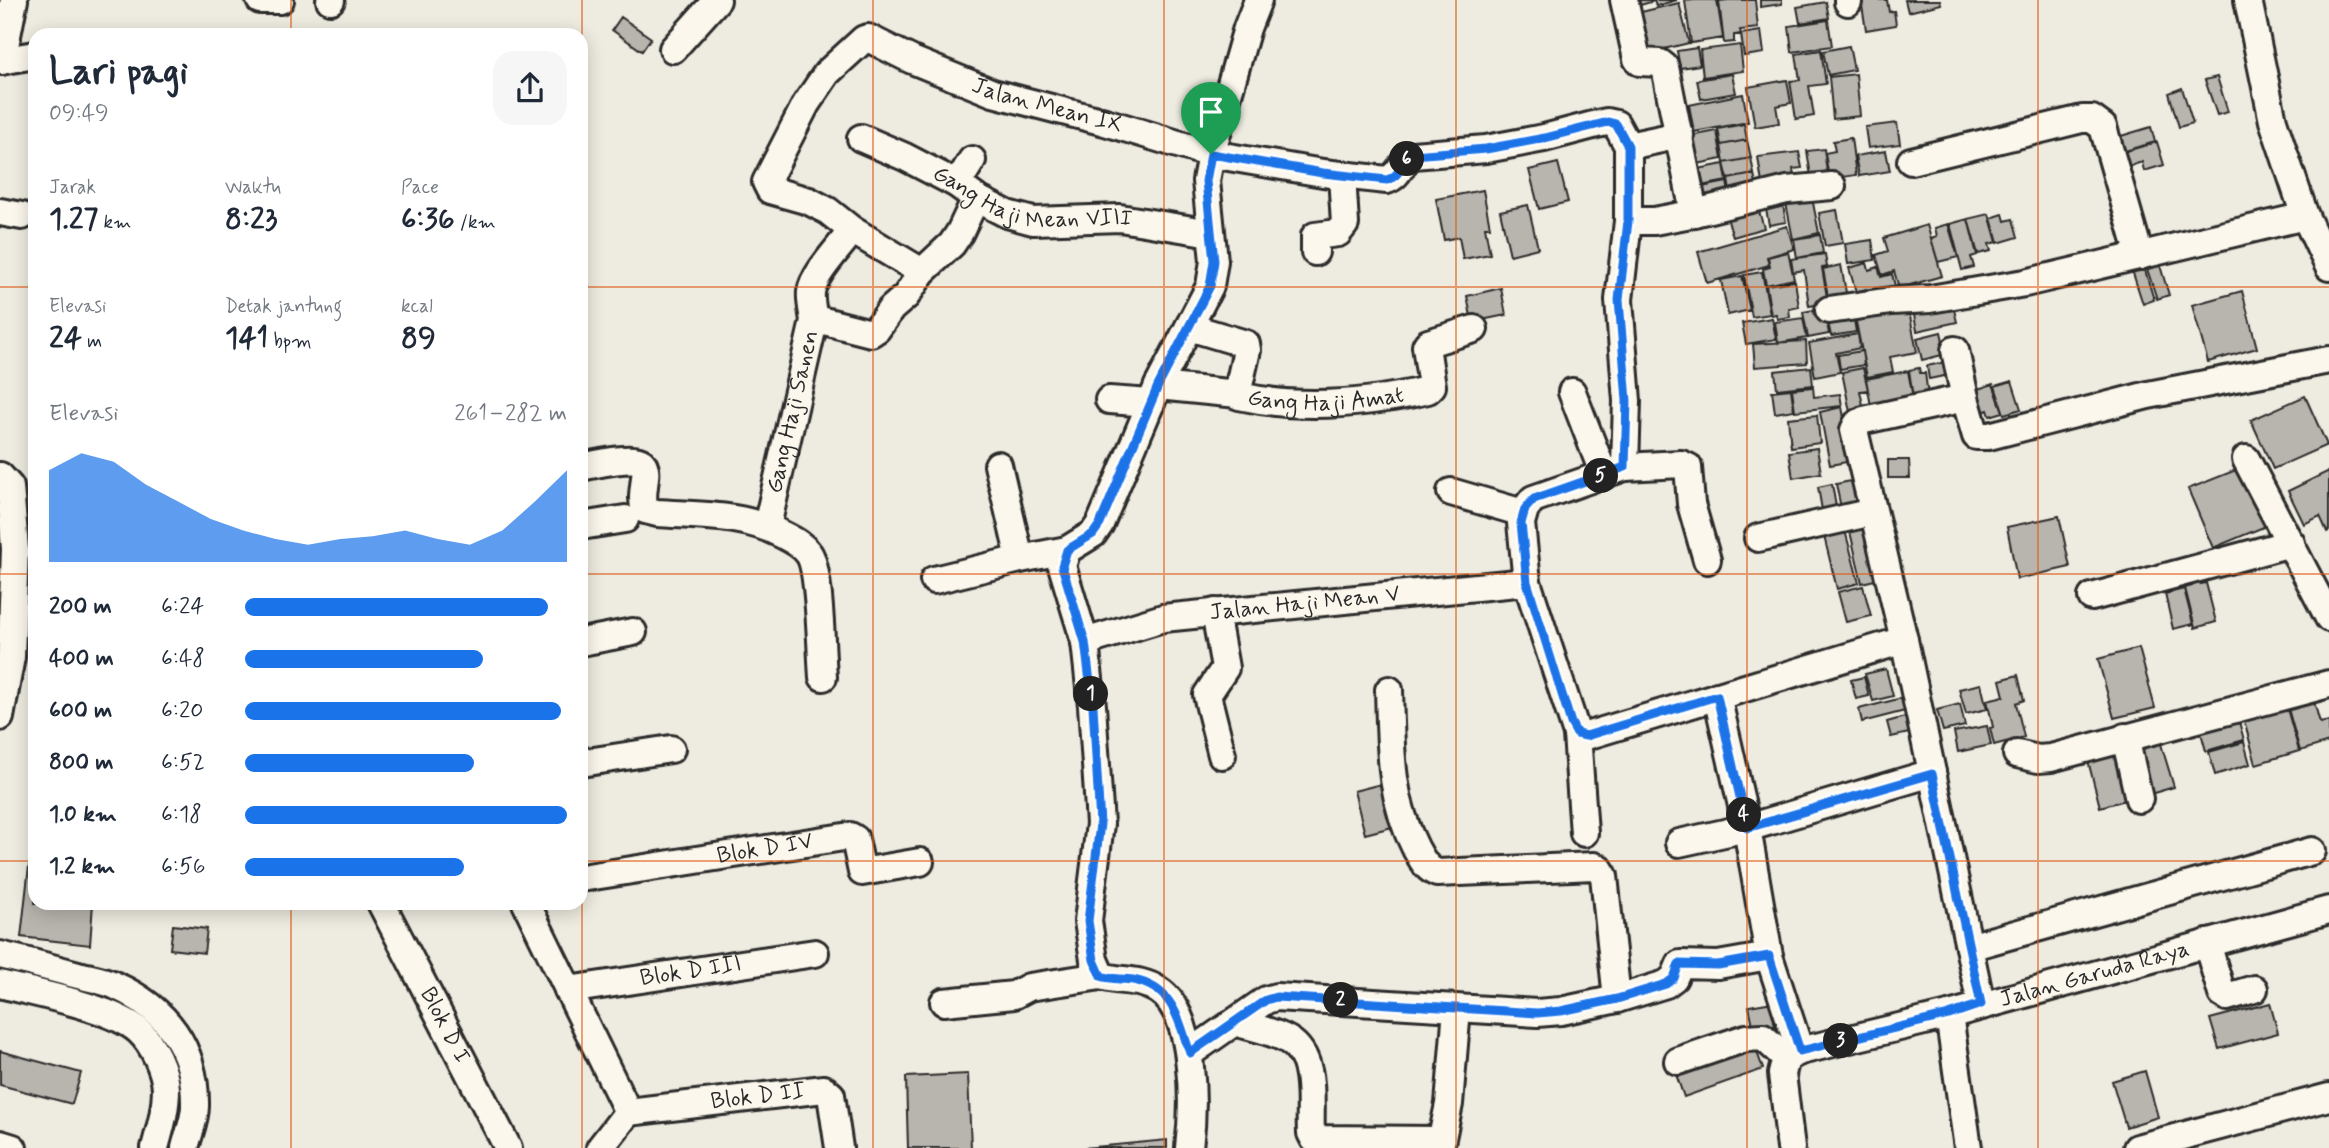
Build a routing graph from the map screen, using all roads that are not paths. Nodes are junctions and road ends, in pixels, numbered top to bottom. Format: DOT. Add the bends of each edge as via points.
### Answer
graph roads {
  1 [pos="14,0"];
  2 [pos="260,0"];
  3 [pos="279,0"];
  4 [pos="717,0"];
  5 [pos="1258,0"];
  6 [pos="1624,0"];
  7 [pos="2248,0"];
  8 [pos="673,49"];
  9 [pos="28,56"];
  10 [pos="1,61"];
  11 [pos="1622,135"];
  12 [pos="1680,135"];
  13 [pos="861,138"];
  14 [pos="1219,156"];
  15 [pos="972,160"];
  16 [pos="1911,161"];
  17 [pos="1342,175"];
  18 [pos="1832,186"];
  19 [pos="967,191"];
  20 [pos="1694,213"];
  21 [pos="2305,216"];
  22 [pos="1628,221"];
  23 [pos="852,230"];
  24 [pos="1211,233"];
  25 [pos="1315,252"];
  26 [pos="2140,256"];
  27 [pos="2329,267"];
  28 [pos="922,272"];
  29 [pos="1829,310"];
  30 [pos="814,321"];
  31 [pos="1188,327"];
  32 [pos="1474,329"];
  33 [pos="1955,350"];
  34 [pos="2329,360"];
  35 [pos="1572,391"];
  36 [pos="1238,394"];
  37 [pos="1154,395"];
  38 [pos="1965,398"];
  39 [pos="1109,400"];
  40 [pos="2246,459"];
  41 [pos="998,465"];
  42 [pos="588,466"];
  43 [pos="1614,471"];
  44 [pos="0,476"];
  45 [pos="1451,492"];
  46 [pos="1873,512"];
  47 [pos="1523,513"];
  48 [pos="625,519"];
  49 [pos="588,525"];
  50 [pos="766,526"];
  51 [pos="24,536"];
  52 [pos="1758,538"];
  53 [pos="2291,543"];
  54 [pos="1067,550"];
  55 [pos="1020,559"];
  56 [pos="1707,560"];
  57 [pos="934,580"];
  58 [pos="1527,582"];
  59 [pos="2092,597"];
  60 [pos="1215,612"];
  61 [pos="2329,618"];
  62 [pos="634,632"];
  63 [pos="6,635"];
  64 [pos="1904,640"];
  65 [pos="588,641"];
  66 [pos="1085,642"];
  67 [pos="822,677"];
  68 [pos="3,682"];
  69 [pos="2329,684"];
  70 [pos="1390,690"];
  71 [pos="1717,696"];
  72 [pos="0,718"];
  73 [pos="1577,734"];
  74 [pos="2125,737"];
  75 [pos="671,749"];
  76 [pos="2017,754"];
  77 [pos="1222,755"];
  78 [pos="588,763"];
  79 [pos="1932,774"];
  80 [pos="2139,799"];
  81 [pos="1747,828"];
  82 [pos="1584,833"];
  83 [pos="1679,843"];
  84 [pos="2312,851"];
  85 [pos="920,862"];
  86 [pos="588,877"];
  87 [pos="385,910"];
  88 [pos="529,910"];
  89 [pos="2329,910"];
  90 [pos="2207,943"];
  91 [pos="1969,947"];
  92 [pos="815,953"];
  93 [pos="0,955"];
  94 [pos="1769,956"];
  95 [pos="1101,976"];
  96 [pos="0,984"];
  97 [pos="2254,989"];
  98 [pos="568,990"];
  99 [pos="1617,999"];
  100 [pos="944,1002"];
  101 [pos="1981,1004"];
  102 [pos="1457,1009"];
  103 [pos="1949,1015"];
  104 [pos="1235,1022"];
  105 [pos="1190,1053"];
  106 [pos="1793,1054"];
  107 [pos="1678,1060"];
  108 [pos="2329,1097"];
  109 [pos="628,1112"];
  110 [pos="0,1144"];
  111 [pos="1441,1144"];
  112 [pos="13,1148"];
  113 [pos="155,1148"];
  114 [pos="185,1148"];
  115 [pos="508,1148"];
  116 [pos="600,1148"];
  117 [pos="839,1148"];
  118 [pos="1189,1148"];
  119 [pos="1791,1148"];
  120 [pos="1968,1148"];
  121 [pos="2137,1148"];
  1 -- 10 [label="street"];
  2 -- 3 [label="street"];
  4 -- 8 [label="street"];
  5 -- 14 [label="street" via="1247,28"];
  6 -- 12 [label="street" via="1637,59 1665,67"];
  7 -- 21 [label="street" via="2273,121"];
  9 -- 10 [label="street"];
  11 -- 12 [label="street"];
  11 -- 17 [label="street, Jalan Mean IX" via="1608,122 1486,149 1413,155 1387,180"];
  11 -- 22 [label="street"];
  12 -- 20 [label="street"];
  13 -- 19 [label="street, Gang Haji Mean VIII" via="905,156"];
  14 -- 17 [label="street, Jalan Mean IX"];
  14 -- 23 [label="street, Jalan Mean IX" via="993,93 864,39 827,73 766,183 770,190 828,211"];
  14 -- 24 [label="street" via="1206,181"];
  15 -- 19 [label="street, Gang Haji Sanen"];
  16 -- 26 [label="street" via="2092,119 2103,127"];
  17 -- 25 [label="street" via="1345,224 1338,233 1315,236"];
  18 -- 20 [label="street" via="1787,190"];
  19 -- 24 [label="street, Gang Haji Mean VIII" via="1007,214 1033,221 1120,218"];
  19 -- 28 [label="street, Gang Haji Sanen" via="960,232"];
  20 -- 22 [label="street"];
  21 -- 26 [label="street"];
  21 -- 27 [label="street"];
  22 -- 43 [label="street" via="1619,300 1627,401"];
  23 -- 28 [label="street"];
  23 -- 30 [label="street" via="816,278 811,294"];
  24 -- 31 [label="street" via="1214,261 1210,286"];
  26 -- 29 [label="street" via="2011,285"];
  28 -- 30 [label="street, Gang Haji Sanen" via="871,334"];
  30 -- 50 [label="street, Gang Haji Sanen"];
  31 -- 36 [label="street, Gang Haji Amat" via="1246,344"];
  31 -- 37 [label="street"];
  32 -- 36 [label="street, Gang Haji Amat" via="1428,343 1432,386 1428,390 1308,405 1272,403"];
  33 -- 38 [label="street"];
  34 -- 38 [label="street" via="2148,395 1989,436 1976,436"];
  35 -- 43 [label="street"];
  36 -- 37 [label="street"];
  37 -- 39 [label="street"];
  37 -- 54 [label="street" via="1100,524 1093,534"];
  38 -- 46 [label="street" via="1857,424 1854,430"];
  40 -- 53 [label="street"];
  41 -- 55 [label="street"];
  42 -- 50 [label="street" via="639,460 645,472 641,500 645,510 738,518"];
  43 -- 47 [label="street" via="1534,499"];
  43 -- 56 [label="street" via="1688,467 1691,503"];
  44 -- 51 [label="street" via="10,487"];
  45 -- 47 [label="street"];
  46 -- 52 [label="street"];
  46 -- 64 [label="street"];
  47 -- 58 [label="street"];
  48 -- 49 [label="street"];
  50 -- 67 [label="street" via="798,542 810,554 816,572"];
  51 -- 63 [label="street"];
  53 -- 59 [label="street"];
  53 -- 61 [label="street"];
  54 -- 55 [label="street"];
  54 -- 66 [label="street" via="1062,566"];
  55 -- 57 [label="street"];
  58 -- 60 [label="street, Jalan Haji Mean V"];
  58 -- 73 [label="street"];
  60 -- 66 [label="street, Jalan Haji Mean V" via="1163,618"];
  60 -- 77 [label="street" via="1225,668 1207,695"];
  62 -- 65 [label="street"];
  63 -- 68 [label="street"];
  64 -- 71 [label="street"];
  64 -- 79 [label="street"];
  66 -- 95 [label="street" via="1100,824 1088,921"];
  68 -- 72 [label="street"];
  69 -- 74 [label="street"];
  70 -- 99 [label="street" via="1396,797 1407,832 1429,870 1599,868 1604,876"];
  71 -- 73 [label="street" via="1586,736"];
  71 -- 81 [label="street"];
  73 -- 82 [label="street"];
  74 -- 76 [label="street" via="2051,758 2038,760"];
  74 -- 80 [label="street"];
  75 -- 78 [label="street"];
  79 -- 81 [label="street"];
  79 -- 91 [label="street"];
  81 -- 83 [label="street"];
  81 -- 94 [label="street"];
  84 -- 91 [label="street"];
  85 -- 86 [label="street, Blok D IV" via="862,872 855,839 850,836"];
  87 -- 115 [label="street, Blok D I"];
  88 -- 98 [label="street"];
  89 -- 90 [label="street, Jalan Garuda Raya"];
  90 -- 97 [label="street" via="2222,994 2227,997"];
  90 -- 101 [label="street, Jalan Garuda Raya"];
  91 -- 101 [label="street"];
  92 -- 98 [label="street, Blok D III"];
  93 -- 114 [label="street" via="113,984 148,1003 165,1020 178,1037 193,1073 195,1109"];
  94 -- 99 [label="street" via="1718,965 1679,964 1671,982"];
  94 -- 106 [label="street"];
  95 -- 100 [label="street" via="1029,987 1014,995"];
  95 -- 105 [label="street" via="1132,980 1166,995"];
  96 -- 113 [label="street" via="112,1015 139,1031 157,1056 166,1087"];
  98 -- 109 [label="street"];
  99 -- 102 [label="street" via="1537,1013"];
  101 -- 103 [label="street, Jalan Garuda Raya"];
  102 -- 104 [label="street" via="1276,997"];
  102 -- 111 [label="street"];
  103 -- 106 [label="street, Jalan Garuda Raya"];
  103 -- 120 [label="street"];
  104 -- 105 [label="street"];
  104 -- 111 [label="street" via="1287,1040 1297,1048 1310,1076 1314,1139"];
  105 -- 118 [label="street"];
  106 -- 107 [label="street" via="1763,1037 1754,1037"];
  106 -- 119 [label="street" via="1782,1074"];
  108 -- 121 [label="street"];
  109 -- 116 [label="street"];
  109 -- 117 [label="street, Blok D II" via="824,1089 831,1095"];
  110 -- 112 [label="street"];
}
